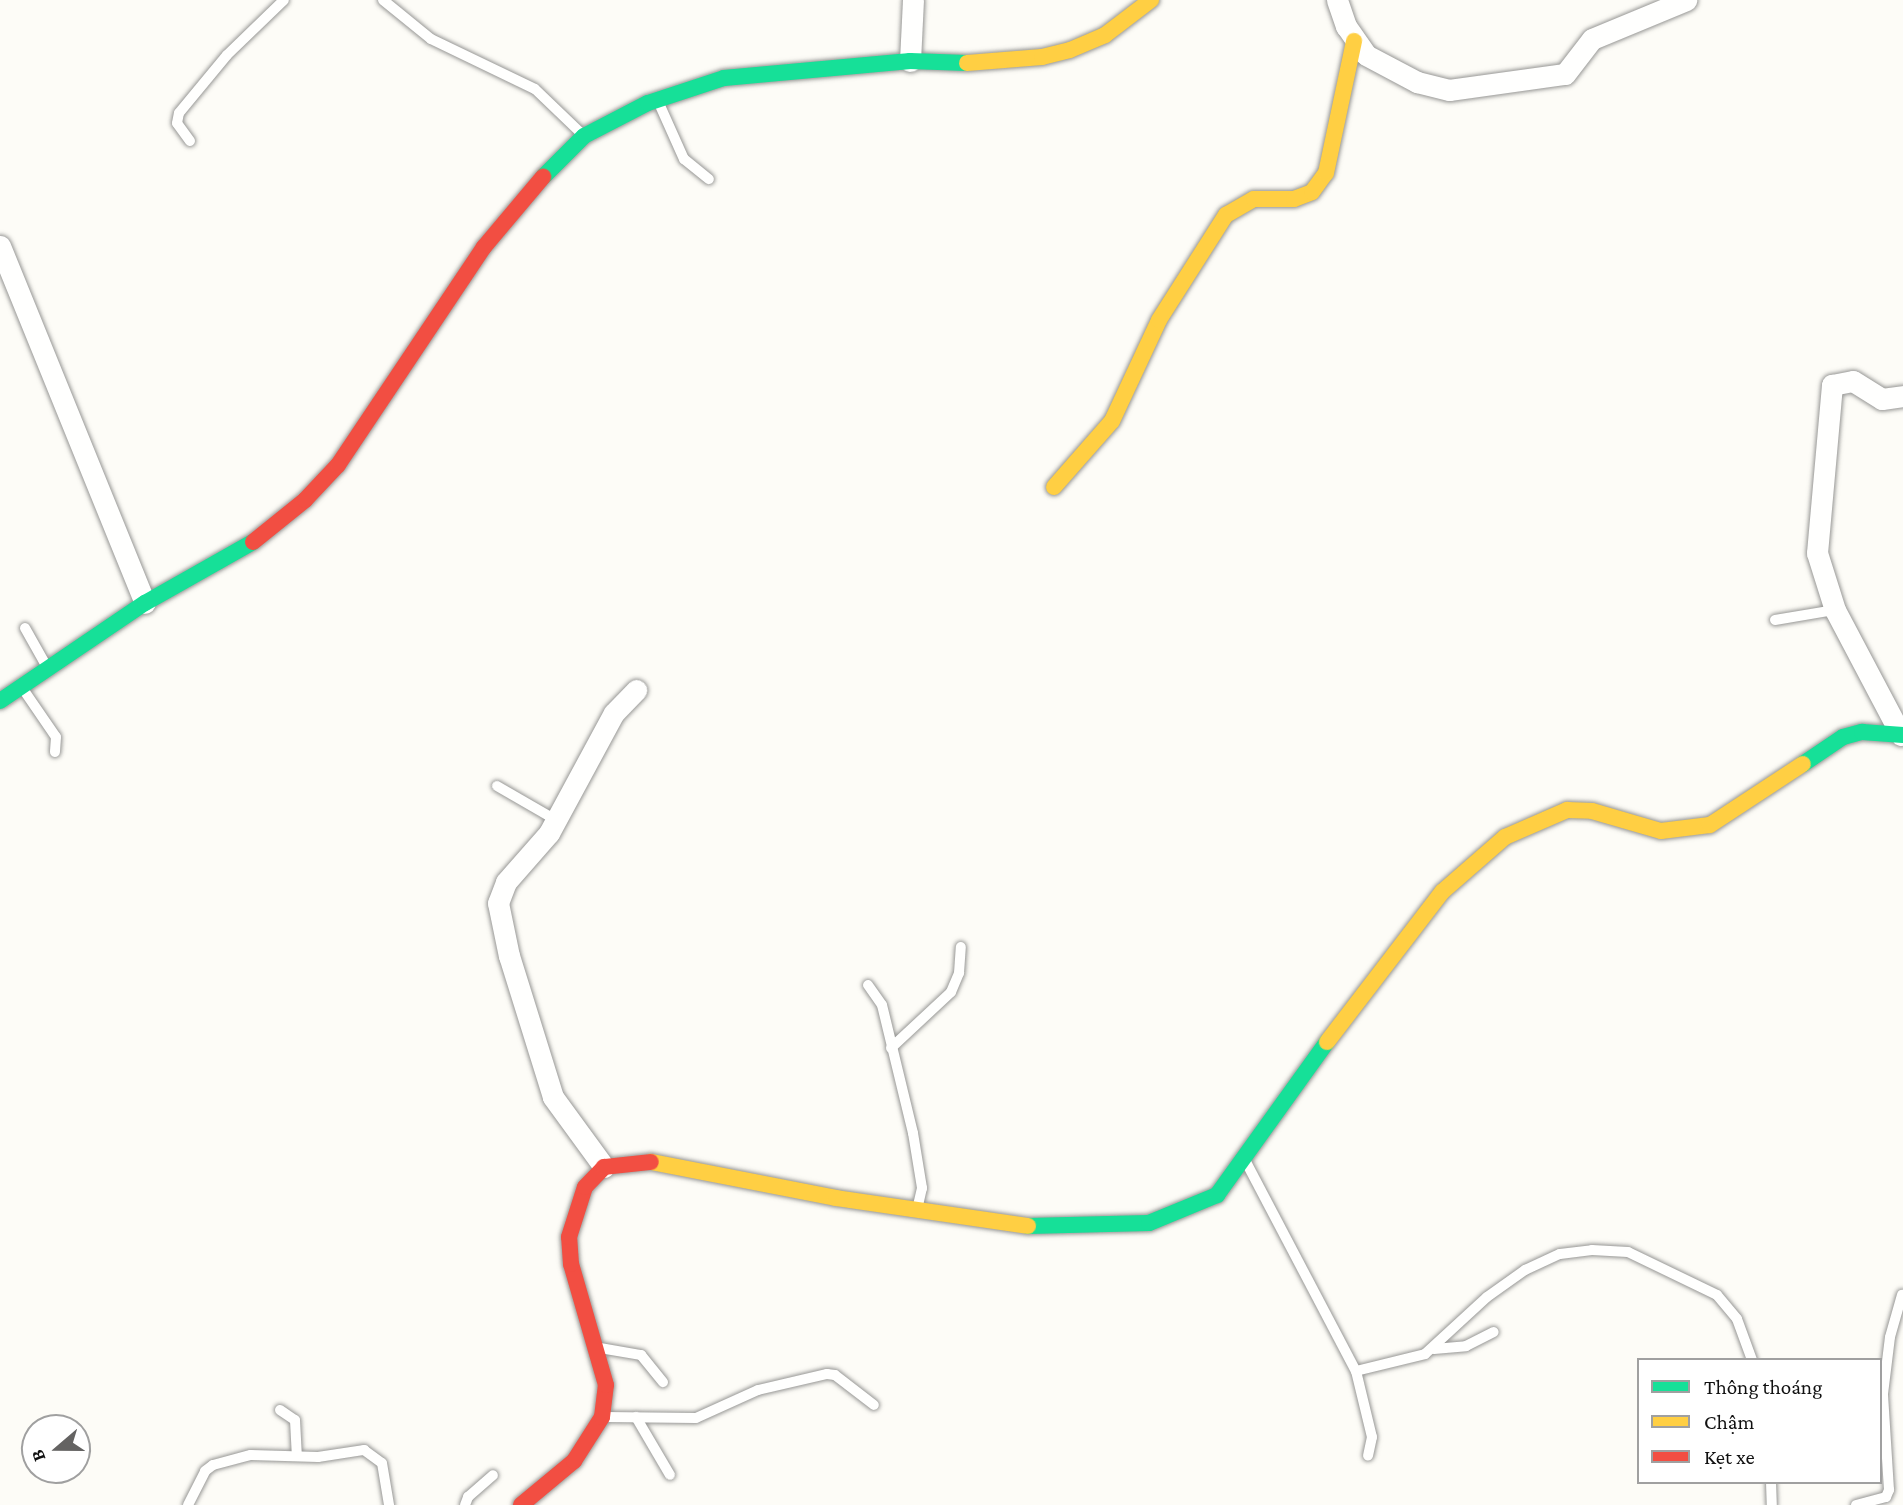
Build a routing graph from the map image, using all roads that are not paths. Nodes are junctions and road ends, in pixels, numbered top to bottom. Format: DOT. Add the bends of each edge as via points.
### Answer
graph roads {
  1 [pos="284,0"];
  2 [pos="383,0"];
  3 [pos="913,0"];
  4 [pos="1151,0"];
  5 [pos="1337,0"];
  6 [pos="1686,0"];
  7 [pos="1354,41"];
  8 [pos="911,61"];
  9 [pos="657,100"];
  10 [pos="584,136"];
  11 [pos="190,141"];
  12 [pos="709,179"];
  13 [pos="0,246"];
  14 [pos="1903,396"];
  15 [pos="1054,486"];
  16 [pos="145,603"];
  17 [pos="1835,610"];
  18 [pos="1775,620"];
  19 [pos="25,628"];
  20 [pos="48,670"];
  21 [pos="636,690"];
  22 [pos="8,691"];
  23 [pos="1902,735"];
  24 [pos="55,752"];
  25 [pos="498,786"];
  26 [pos="556,820"];
  27 [pos="961,947"];
  28 [pos="868,985"];
  29 [pos="891,1048"];
  30 [pos="1244,1157"];
  31 [pos="604,1167"];
  32 [pos="916,1213"];
  33 [pos="1902,1295"];
  34 [pos="1494,1332"];
  35 [pos="595,1347"];
  36 [pos="1434,1349"];
  37 [pos="1751,1358"];
  38 [pos="1356,1371"];
  39 [pos="663,1382"];
  40 [pos="874,1405"];
  41 [pos="280,1410"];
  42 [pos="602,1416"];
  43 [pos="636,1417"];
  44 [pos="297,1454"];
  45 [pos="1368,1456"];
  46 [pos="493,1475"];
  47 [pos="670,1475"];
  48 [pos="1770,1484"];
  49 [pos="188,1505"];
  50 [pos="389,1505"];
  51 [pos="465,1505"];
  52 [pos="521,1505"];
  53 [pos="1772,1505"];
  54 [pos="1856,1505"];
  1 -- 11 [label="lane" via="227,55 179,113 177,124"];
  2 -- 10 [label="lane" via="431,39 535,89"];
  3 -- 8 [label="street"];
  4 -- 8 [label="street" via="1105,35 1070,50 950,64"];
  5 -- 7 [label="street"];
  6 -- 7 [label="street" via="1592,39 1565,74 1485,87 1441,90 1417,82 1366,55"];
  7 -- 15 [label="street" via="1326,173 1312,192 1294,199 1254,199 1226,215 1159,320 1112,421"];
  8 -- 9 [label="street" via="724,78"];
  9 -- 10 [label="street"];
  9 -- 12 [label="lane" via="684,159"];
  10 -- 16 [label="street" via="525,196 484,247 322,483 255,541"];
  13 -- 16 [label="street"];
  14 -- 17 [label="street" via="1882,399 1853,382 1832,385 1828,393 1817,553"];
  16 -- 20 [label="street"];
  17 -- 18 [label="lane"];
  17 -- 23 [label="street"];
  19 -- 20 [label="lane"];
  20 -- 22 [label="street"];
  21 -- 26 [label="street" via="599,737"];
  22 -- 24 [label="lane" via="55,737"];
  23 -- 30 [label="street" via="1862,732 1843,737 1710,825 1661,831 1592,811 1567,810 1505,837 1441,892"];
  25 -- 26 [label="lane"];
  26 -- 31 [label="street" via="506,882 499,915 553,1097"];
  27 -- 29 [label="lane" via="951,992"];
  28 -- 29 [label="lane" via="882,1004"];
  29 -- 32 [label="lane" via="920,1170"];
  30 -- 32 [label="street" via="1217,1195 1149,1223 1005,1226"];
  30 -- 38 [label="lane"];
  31 -- 32 [label="street" via="644,1161 682,1165"];
  31 -- 35 [label="street" via="585,1187 569,1237 571,1264"];
  33 -- 54 [label="lane" via="1887,1350 1882,1394 1889,1490 1886,1497"];
  34 -- 36 [label="lane" via="1466,1346"];
  35 -- 39 [label="lane" via="631,1350"];
  35 -- 42 [label="street" via="606,1385"];
  36 -- 37 [label="lane" via="1487,1297 1525,1270 1560,1254 1592,1250 1628,1252 1717,1295 1737,1319"];
  36 -- 38 [label="lane"];
  38 -- 45 [label="lane" via="1372,1437"];
  40 -- 43 [label="lane" via="835,1375 827,1374 758,1390 705,1416"];
  41 -- 44 [label="lane" via="295,1420"];
  42 -- 43 [label="lane"];
  42 -- 52 [label="street" via="574,1461"];
  43 -- 47 [label="lane"];
  44 -- 49 [label="lane" via="251,1455 213,1465 205,1471"];
  44 -- 50 [label="lane" via="318,1457 364,1450 386,1473"];
  46 -- 51 [label="lane"];
  48 -- 53 [label="lane"];
}
